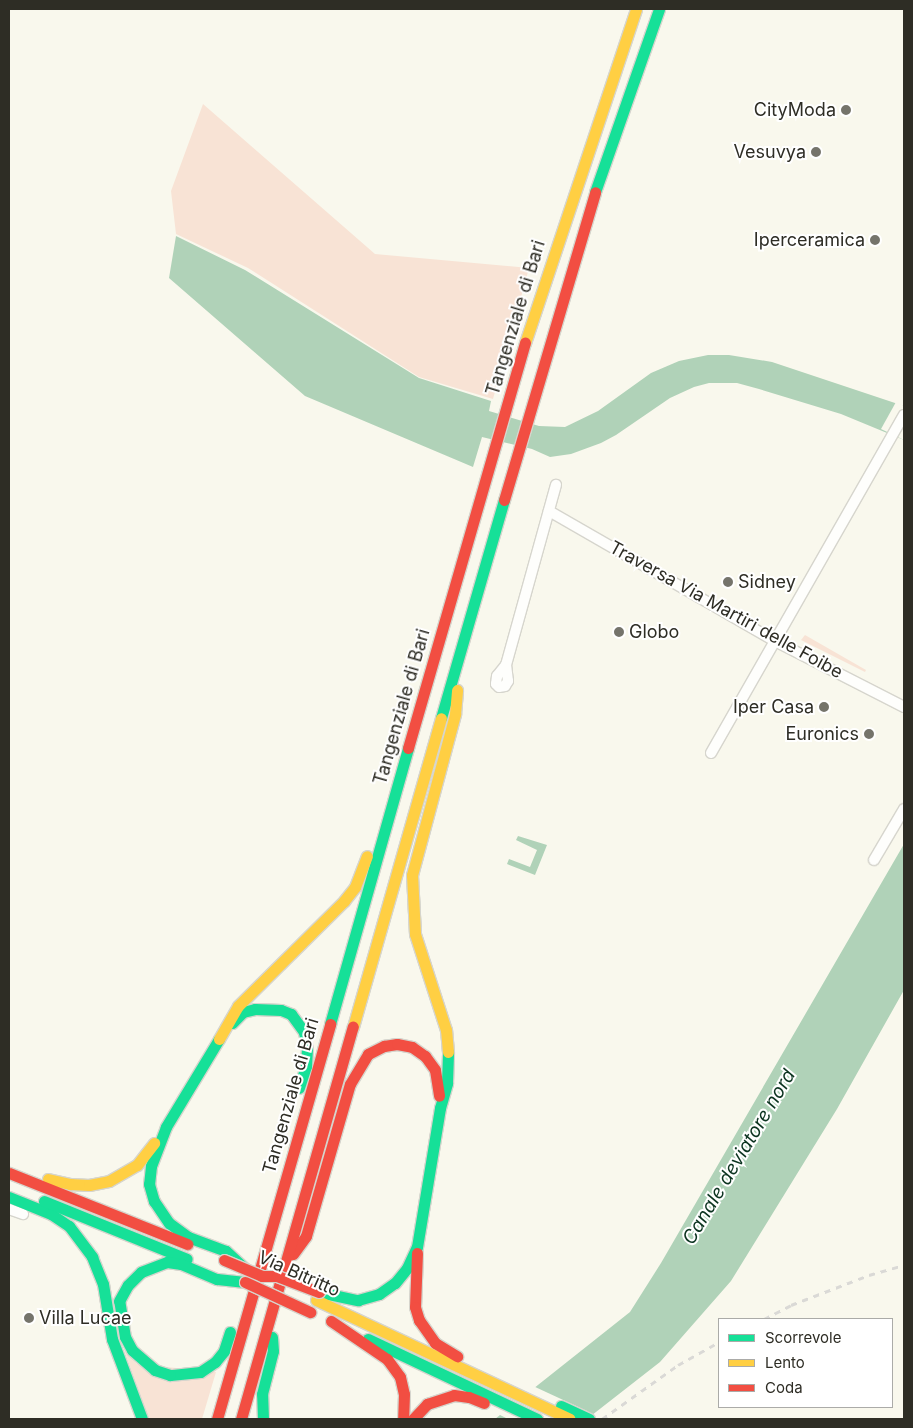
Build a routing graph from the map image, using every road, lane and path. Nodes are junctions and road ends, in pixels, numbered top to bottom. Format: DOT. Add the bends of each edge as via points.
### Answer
graph roads {
  1 [pos="636,9"];
  2 [pos="659,9"];
  3 [pos="904,415"];
  4 [pos="556,485"];
  5 [pos="549,511"];
  6 [pos="775,641"];
  7 [pos="458,657"];
  8 [pos="506,665"];
  9 [pos="904,707"];
  10 [pos="711,753"];
  11 [pos="398,788"];
  12 [pos="904,809"];
  13 [pos="874,860"];
  14 [pos="224,1030"];
  15 [pos="440,1108"];
  16 [pos="166,1127"];
  17 [pos="9,1164"];
  18 [pos="9,1173"];
  19 [pos="9,1188"];
  20 [pos="9,1198"];
  21 [pos="279,1202"];
  22 [pos="9,1209"];
  23 [pos="23,1214"];
  24 [pos="417,1247"];
  25 [pos="286,1262"];
  26 [pos="247,1270"];
  27 [pos="245,1282"];
  28 [pos="253,1294"];
  29 [pos="318,1296"];
  30 [pos="270,1319"];
  31 [pos="331,1322"];
  32 [pos="142,1419"];
  33 [pos="216,1419"];
  34 [pos="241,1419"];
  35 [pos="263,1419"];
  36 [pos="403,1419"];
  37 [pos="412,1419"];
  38 [pos="518,1419"];
  39 [pos="537,1419"];
  40 [pos="570,1419"];
  41 [pos="589,1419"];
  1 -- 11 [label="main road, Tangenziale di Bari" via="505,409"];
  2 -- 7 [label="main road" via="593,196"];
  3 -- 6 [label="street"];
  4 -- 5 [label="street"];
  5 -- 6 [label="street, Traversa Via Martiri delle Foibe"];
  5 -- 8 [label="street"];
  6 -- 9 [label="street, Traversa Via Martiri delle Foibe"];
  6 -- 10 [label="street"];
  7 -- 15 [label="main road" via="455,714 412,875 415,934 446,1030 447,1083"];
  7 -- 25 [label="main road"];
  11 -- 14 [label="main road" via="375,828 364,869 355,887 238,1006"];
  11 -- 21 [label="main road, Tangenziale di Bari"];
  12 -- 13 [label="street"];
  14 -- 16 [label="main road"];
  14 -- 21 [label="main road" via="243,1012 268,1008 291,1014 304,1032 306,1066 278,1164"];
  15 -- 24 [label="main road"];
  15 -- 25 [label="main road" via="435,1070 425,1056 412,1047 398,1044 384,1046 368,1054 350,1084 306,1236"];
  16 -- 17 [label="main road" via="137,1165 109,1181 70,1184"];
  16 -- 26 [label="main road" via="151,1166 149,1184 154,1201 169,1223 188,1237 226,1251"];
  18 -- 26 [label="main road, Via Bitritto, bridge"];
  19 -- 27 [label="main road, Via Bitritto"];
  20 -- 32 [label="main road" via="51,1214 68,1226 92,1257 103,1284 112,1339"];
  21 -- 28 [label="main road, Tangenziale di Bari"];
  22 -- 23 [label="street"];
  24 -- 29 [label="main road" via="407,1268 380,1294 358,1300"];
  24 -- 41 [label="main road" via="414,1307 424,1330 435,1343"];
  25 -- 30 [label="main road"];
  26 -- 29 [label="main road, Via Bitritto, bridge" via="262,1276 277,1276"];
  27 -- 28 [label="main road" via="217,1279 181,1264 167,1262 153,1266 128,1285 119,1301 125,1337 142,1361 155,1370 187,1376 200,1372 224,1351 237,1311"];
  27 -- 31 [label="main road, Via Bitritto, bridge"];
  28 -- 33 [label="main road, Tangenziale di Bari"];
  29 -- 40 [label="main road, Via Bitritto" via="422,1350"];
  30 -- 34 [label="main road"];
  30 -- 35 [label="main road" via="273,1351 262,1394"];
  31 -- 36 [label="main road" via="387,1359 400,1377 404,1394"];
  31 -- 39 [label="main road, Via Bitritto"];
  37 -- 38 [label="main road" via="427,1404 454,1395 469,1397"];
}
